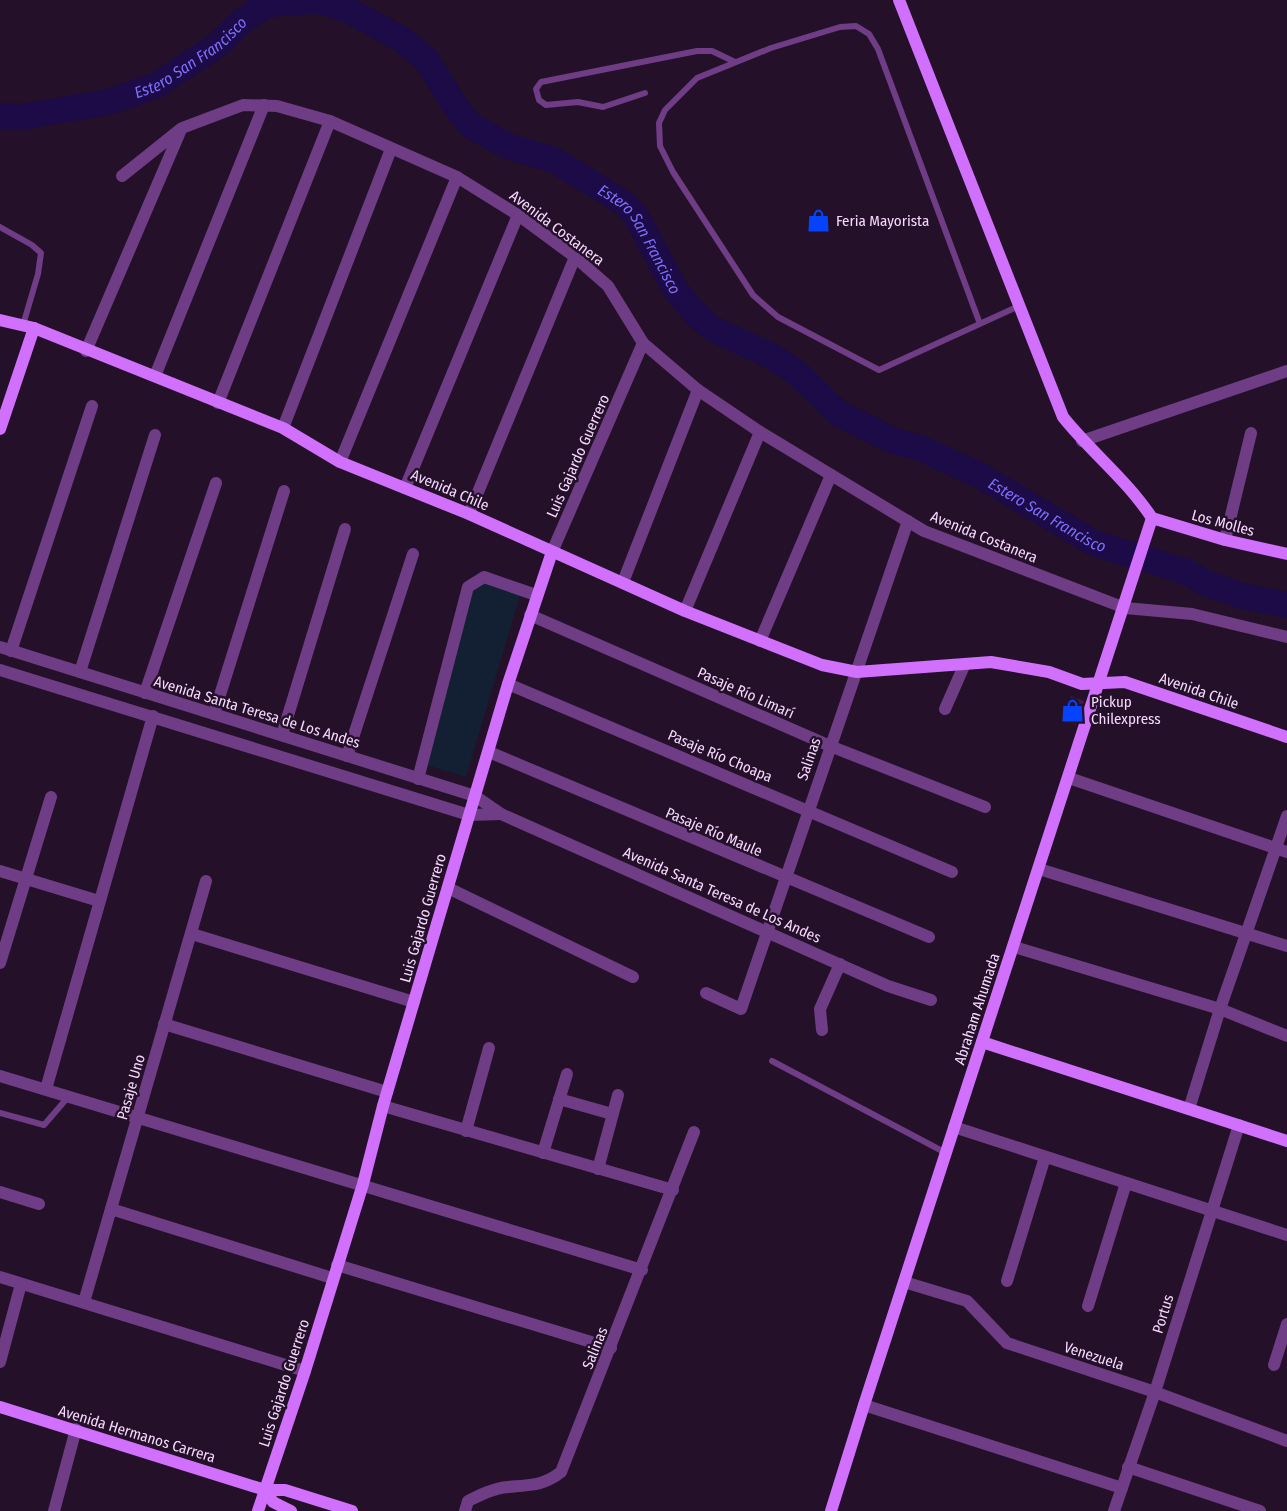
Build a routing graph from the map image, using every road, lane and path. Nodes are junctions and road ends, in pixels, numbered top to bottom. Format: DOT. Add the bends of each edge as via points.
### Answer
graph roads {
  1 [pos="899,0"];
  2 [pos="735,63"];
  3 [pos="645,93"];
  4 [pos="264,105"];
  5 [pos="330,121"];
  6 [pos="182,128"];
  7 [pos="391,150"];
  8 [pos="122,176"];
  9 [pos="458,177"];
  10 [pos="519,215"];
  11 [pos="0,227"];
  12 [pos="575,257"];
  13 [pos="1019,306"];
  14 [pos="0,320"];
  15 [pos="980,324"];
  16 [pos="29,327"];
  17 [pos="644,343"];
  18 [pos="86,351"];
  19 [pos="1287,371"];
  20 [pos="155,376"];
  21 [pos="698,390"];
  22 [pos="218,403"];
  23 [pos="92,406"];
  24 [pos="284,428"];
  25 [pos="0,429"];
  26 [pos="760,432"];
  27 [pos="1251,433"];
  28 [pos="155,435"];
  29 [pos="1082,441"];
  30 [pos="340,462"];
  31 [pos="831,475"];
  32 [pos="216,483"];
  33 [pos="405,488"];
  34 [pos="284,491"];
  35 [pos="469,513"];
  36 [pos="1152,518"];
  37 [pos="908,521"];
  38 [pos="345,529"];
  39 [pos="1225,540"];
  40 [pos="552,552"];
  41 [pos="413,554"];
  42 [pos="1287,554"];
  43 [pos="623,582"];
  44 [pos="536,595"];
  45 [pos="1125,608"];
  46 [pos="685,611"];
  47 [pos="530,615"];
  48 [pos="1287,637"];
  49 [pos="760,641"];
  50 [pos="6,649"];
  51 [pos="964,666"];
  52 [pos="1,672"];
  53 [pos="80,672"];
  54 [pos="857,672"];
  55 [pos="1101,683"];
  56 [pos="508,684"];
  57 [pos="145,693"];
  58 [pos="945,710"];
  59 [pos="214,714"];
  60 [pos="153,716"];
  61 [pos="282,735"];
  62 [pos="1287,737"];
  63 [pos="830,746"];
  64 [pos="489,752"];
  65 [pos="347,756"];
  66 [pos="418,778"];
  67 [pos="1069,778"];
  68 [pos="475,796"];
  69 [pos="51,797"];
  70 [pos="985,807"];
  71 [pos="808,809"];
  72 [pos="501,814"];
  73 [pos="469,815"];
  74 [pos="1287,816"];
  75 [pos="1282,850"];
  76 [pos="1039,869"];
  77 [pos="0,870"];
  78 [pos="952,873"];
  79 [pos="784,878"];
  80 [pos="26,879"];
  81 [pos="206,881"];
  82 [pos="448,888"];
  83 [pos="99,901"];
  84 [pos="766,931"];
  85 [pos="1247,932"];
  86 [pos="192,934"];
  87 [pos="928,937"];
  88 [pos="1287,946"];
  89 [pos="1014,947"];
  90 [pos="0,963"];
  91 [pos="840,964"];
  92 [pos="633,977"];
  93 [pos="706,993"];
  94 [pos="931,1000"];
  95 [pos="414,1002"];
  96 [pos="1220,1009"];
  97 [pos="164,1024"];
  98 [pos="822,1030"];
  99 [pos="1287,1036"];
  100 [pos="982,1042"];
  101 [pos="489,1048"];
  102 [pos="772,1061"];
  103 [pos="567,1074"];
  104 [pos="0,1076"];
  105 [pos="46,1089"];
  106 [pos="387,1092"];
  107 [pos="618,1095"];
  108 [pos="69,1096"];
  109 [pos="559,1099"];
  110 [pos="383,1106"];
  111 [pos="1189,1109"];
  112 [pos="0,1113"];
  113 [pos="612,1114"];
  114 [pos="138,1117"];
  115 [pos="1239,1125"];
  116 [pos="954,1127"];
  117 [pos="466,1131"];
  118 [pos="694,1132"];
  119 [pos="1287,1141"];
  120 [pos="543,1153"];
  121 [pos="946,1153"];
  122 [pos="1045,1157"];
  123 [pos="598,1169"];
  124 [pos="1126,1183"];
  125 [pos="363,1184"];
  126 [pos="673,1190"];
  127 [pos="0,1192"];
  128 [pos="39,1204"];
  129 [pos="111,1209"];
  130 [pos="1211,1211"];
  131 [pos="1287,1235"];
  132 [pos="337,1265"];
  133 [pos="642,1270"];
  134 [pos="0,1277"];
  135 [pos="332,1278"];
  136 [pos="1007,1281"];
  137 [pos="904,1282"];
  138 [pos="21,1284"];
  139 [pos="84,1302"];
  140 [pos="1088,1306"];
  141 [pos="1287,1324"];
  142 [pos="611,1348"];
  143 [pos="1282,1354"];
  144 [pos="0,1362"];
  145 [pos="1274,1365"];
  146 [pos="305,1371"];
  147 [pos="1155,1392"];
  148 [pos="864,1405"];
  149 [pos="0,1407"];
  150 [pos="76,1430"];
  151 [pos="1287,1441"];
  152 [pos="1128,1467"];
  153 [pos="1122,1488"];
  154 [pos="266,1490"];
  155 [pos="1116,1506"];
  156 [pos="54,1511"];
  157 [pos="258,1511"];
  158 [pos="291,1511"];
  159 [pos="352,1511"];
  160 [pos="465,1511"];
  161 [pos="831,1511"];
  162 [pos="1127,1511"];
  163 [pos="1260,1511"];
  1 -- 13 [label="street"];
  2 -- 3 [label="lane" via="712,51 697,51 541,82 536,89 539,100 546,105 578,102 603,107"];
  2 -- 15 [label="lane" via="840,27 856,26 869,34 878,49"];
  2 -- 15 [label="lane" via="697,78 665,110 658,123 660,146 673,172 753,295 778,317 879,370"];
  4 -- 5 [label="street, Avenida Costanera"];
  4 -- 6 [label="street, Avenida Costanera" via="243,105"];
  4 -- 20 [label="street"];
  5 -- 7 [label="street, Avenida Costanera"];
  5 -- 22 [label="street"];
  6 -- 8 [label="street, Avenida Costanera"];
  6 -- 18 [label="street"];
  7 -- 9 [label="street, Avenida Costanera"];
  7 -- 24 [label="street"];
  9 -- 10 [label="street, Avenida Costanera"];
  9 -- 30 [label="street"];
  10 -- 12 [label="street, Avenida Costanera"];
  10 -- 33 [label="street"];
  11 -- 16 [label="lane" via="41,253"];
  12 -- 17 [label="street, Avenida Costanera" via="608,286"];
  12 -- 35 [label="street"];
  13 -- 15 [label="lane"];
  13 -- 29 [label="street" via="1063,417"];
  14 -- 16 [label="street, Avenida Chile"];
  16 -- 18 [label="street, Avenida Chile"];
  16 -- 25 [label="street"];
  17 -- 21 [label="street, Avenida Costanera"];
  17 -- 40 [label="street, Luis Gajardo Guerrero"];
  18 -- 20 [label="street, Avenida Chile"];
  19 -- 29 [label="street"];
  20 -- 22 [label="street, Avenida Chile"];
  21 -- 26 [label="street, Avenida Costanera"];
  21 -- 43 [label="street"];
  22 -- 24 [label="street, Avenida Chile"];
  23 -- 50 [label="street"];
  24 -- 30 [label="street, Avenida Chile"];
  26 -- 31 [label="street, Avenida Costanera"];
  26 -- 46 [label="street"];
  27 -- 39 [label="street"];
  28 -- 53 [label="street"];
  29 -- 36 [label="street" via="1135,492"];
  30 -- 33 [label="street, Avenida Chile"];
  31 -- 37 [label="street, Avenida Costanera"];
  31 -- 49 [label="street"];
  32 -- 57 [label="street"];
  33 -- 35 [label="street, Avenida Chile"];
  34 -- 59 [label="street"];
  35 -- 40 [label="street, Avenida Chile"];
  36 -- 39 [label="street, Los Molles"];
  36 -- 45 [label="street, Abraham Ahumada"];
  37 -- 45 [label="street, Avenida Costanera" via="924,531"];
  37 -- 54 [label="street, Salinas"];
  38 -- 61 [label="street"];
  39 -- 42 [label="street, Los Molles"];
  40 -- 43 [label="street, Avenida Chile"];
  40 -- 44 [label="street, Luis Gajardo Guerrero"];
  41 -- 65 [label="street"];
  43 -- 46 [label="street, Avenida Chile"];
  44 -- 47 [label="street, Luis Gajardo Guerrero"];
  44 -- 66 [label="street" via="484,578 468,587"];
  45 -- 48 [label="street, Avenida Costanera" via="1192,614"];
  45 -- 55 [label="street, Abraham Ahumada"];
  46 -- 49 [label="street, Avenida Chile"];
  47 -- 56 [label="street, Luis Gajardo Guerrero"];
  47 -- 63 [label="street, Pasaje Río Limarí"];
  49 -- 54 [label="street, Avenida Chile" via="822,665"];
  50 -- 53 [label="street, Avenida Santa Teresa de Los Andes"];
  51 -- 54 [label="street, Avenida Chile"];
  51 -- 55 [label="street, Avenida Chile" via="991,662 1049,672 1082,684"];
  51 -- 58 [label="street"];
  52 -- 60 [label="street, Avenida Santa Teresa de Los Andes"];
  53 -- 57 [label="street, Avenida Santa Teresa de Los Andes"];
  54 -- 63 [label="street, Salinas"];
  55 -- 62 [label="street, Avenida Chile" via="1125,682"];
  55 -- 67 [label="street, Abraham Ahumada"];
  56 -- 64 [label="street, Luis Gajardo Guerrero"];
  56 -- 71 [label="street, Pasaje Río Choapa"];
  57 -- 59 [label="street, Avenida Santa Teresa de Los Andes"];
  59 -- 61 [label="street, Avenida Santa Teresa de Los Andes"];
  60 -- 73 [label="street, Avenida Santa Teresa de Los Andes"];
  60 -- 83 [label="street"];
  61 -- 65 [label="street, Avenida Santa Teresa de Los Andes"];
  63 -- 70 [label="street, Pasaje Río Limarí"];
  63 -- 71 [label="street, Salinas"];
  64 -- 68 [label="street, Luis Gajardo Guerrero"];
  64 -- 79 [label="street, Pasaje Río Maule"];
  65 -- 66 [label="street, Avenida Santa Teresa de Los Andes"];
  66 -- 68 [label="street, Avenida Santa Teresa de Los Andes"];
  67 -- 75 [label="street"];
  67 -- 76 [label="street, Abraham Ahumada"];
  68 -- 72 [label="street, Avenida Santa Teresa de Los Andes"];
  68 -- 73 [label="street, Luis Gajardo Guerrero"];
  69 -- 80 [label="street"];
  71 -- 78 [label="street, Pasaje Río Choapa"];
  71 -- 79 [label="street, Salinas"];
  72 -- 73 [label="street, Avenida Santa Teresa de Los Andes"];
  72 -- 84 [label="street, Avenida Santa Teresa de Los Andes"];
  73 -- 82 [label="street, Luis Gajardo Guerrero"];
  74 -- 75 [label="street"];
  75 -- 85 [label="street"];
  76 -- 85 [label="street"];
  76 -- 89 [label="street, Abraham Ahumada"];
  77 -- 80 [label="street"];
  79 -- 84 [label="street, Salinas"];
  79 -- 87 [label="street, Pasaje Río Maule"];
  80 -- 83 [label="street"];
  80 -- 90 [label="street"];
  81 -- 86 [label="street, Pasaje Uno"];
  82 -- 92 [label="street"];
  82 -- 95 [label="street, Luis Gajardo Guerrero"];
  83 -- 105 [label="street"];
  84 -- 91 [label="street, Avenida Santa Teresa de Los Andes"];
  84 -- 93 [label="street, Salinas" via="741,1008"];
  85 -- 88 [label="street"];
  85 -- 96 [label="street"];
  86 -- 95 [label="street"];
  86 -- 97 [label="street, Pasaje Uno"];
  89 -- 96 [label="street"];
  89 -- 100 [label="street, Abraham Ahumada"];
  91 -- 94 [label="street, Avenida Santa Teresa de Los Andes"];
  91 -- 98 [label="street" via="820,1010"];
  95 -- 106 [label="street, Luis Gajardo Guerrero"];
  96 -- 99 [label="street"];
  96 -- 111 [label="street"];
  97 -- 106 [label="street"];
  97 -- 114 [label="street, Pasaje Uno"];
  100 -- 111 [label="street"];
  100 -- 116 [label="street, Abraham Ahumada"];
  101 -- 117 [label="street"];
  102 -- 121 [label="lane"];
  103 -- 109 [label="street"];
  104 -- 105 [label="street"];
  105 -- 108 [label="street"];
  106 -- 110 [label="street, Luis Gajardo Guerrero"];
  107 -- 113 [label="street"];
  108 -- 112 [label="lane" via="44,1125"];
  108 -- 114 [label="street"];
  109 -- 113 [label="street"];
  109 -- 120 [label="street"];
  110 -- 117 [label="street"];
  110 -- 125 [label="street, Luis Gajardo Guerrero"];
  111 -- 115 [label="street"];
  113 -- 123 [label="street"];
  114 -- 125 [label="street"];
  114 -- 129 [label="street, Pasaje Uno"];
  115 -- 119 [label="street"];
  115 -- 130 [label="street, Portus"];
  116 -- 121 [label="street, Abraham Ahumada"];
  116 -- 122 [label="street"];
  117 -- 120 [label="street"];
  118 -- 126 [label="street, Salinas"];
  120 -- 123 [label="street"];
  121 -- 137 [label="street, Abraham Ahumada"];
  122 -- 124 [label="street"];
  122 -- 136 [label="street"];
  123 -- 126 [label="street"];
  124 -- 130 [label="street"];
  124 -- 140 [label="street"];
  125 -- 132 [label="street, Luis Gajardo Guerrero"];
  125 -- 133 [label="street"];
  126 -- 133 [label="street, Salinas"];
  127 -- 128 [label="street"];
  129 -- 135 [label="street"];
  129 -- 139 [label="street, Pasaje Uno"];
  130 -- 131 [label="street"];
  130 -- 147 [label="street, Portus"];
  132 -- 135 [label="street, Luis Gajardo Guerrero"];
  132 -- 142 [label="street"];
  133 -- 142 [label="street, Salinas"];
  134 -- 138 [label="street"];
  135 -- 146 [label="street, Luis Gajardo Guerrero"];
  137 -- 147 [label="street, Venezuela" via="967,1301 1007,1343"];
  137 -- 148 [label="street, Abraham Ahumada"];
  138 -- 139 [label="street"];
  138 -- 144 [label="street"];
  139 -- 146 [label="street"];
  141 -- 143 [label="street"];
  142 -- 160 [label="street, Salinas" via="561,1472 547,1483 483,1493 468,1501"];
  143 -- 145 [label="street"];
  146 -- 154 [label="street, Luis Gajardo Guerrero"];
  147 -- 151 [label="street, Venezuela"];
  147 -- 152 [label="street, Portus"];
  148 -- 153 [label="street"];
  148 -- 161 [label="street, Abraham Ahumada"];
  149 -- 150 [label="street, Avenida Hermanos Carrera"];
  150 -- 154 [label="street, Avenida Hermanos Carrera"];
  150 -- 156 [label="street"];
  152 -- 153 [label="street, Portus"];
  152 -- 163 [label="street"];
  153 -- 155 [label="street, Portus"];
  154 -- 157 [label="street, Luis Gajardo Guerrero"];
  154 -- 158 [label="street, Avenida Hermanos Carrera" via="273,1502"];
  154 -- 159 [label="street, Avenida Hermanos Carrera" via="285,1490"];
  155 -- 162 [label="street"];
}
